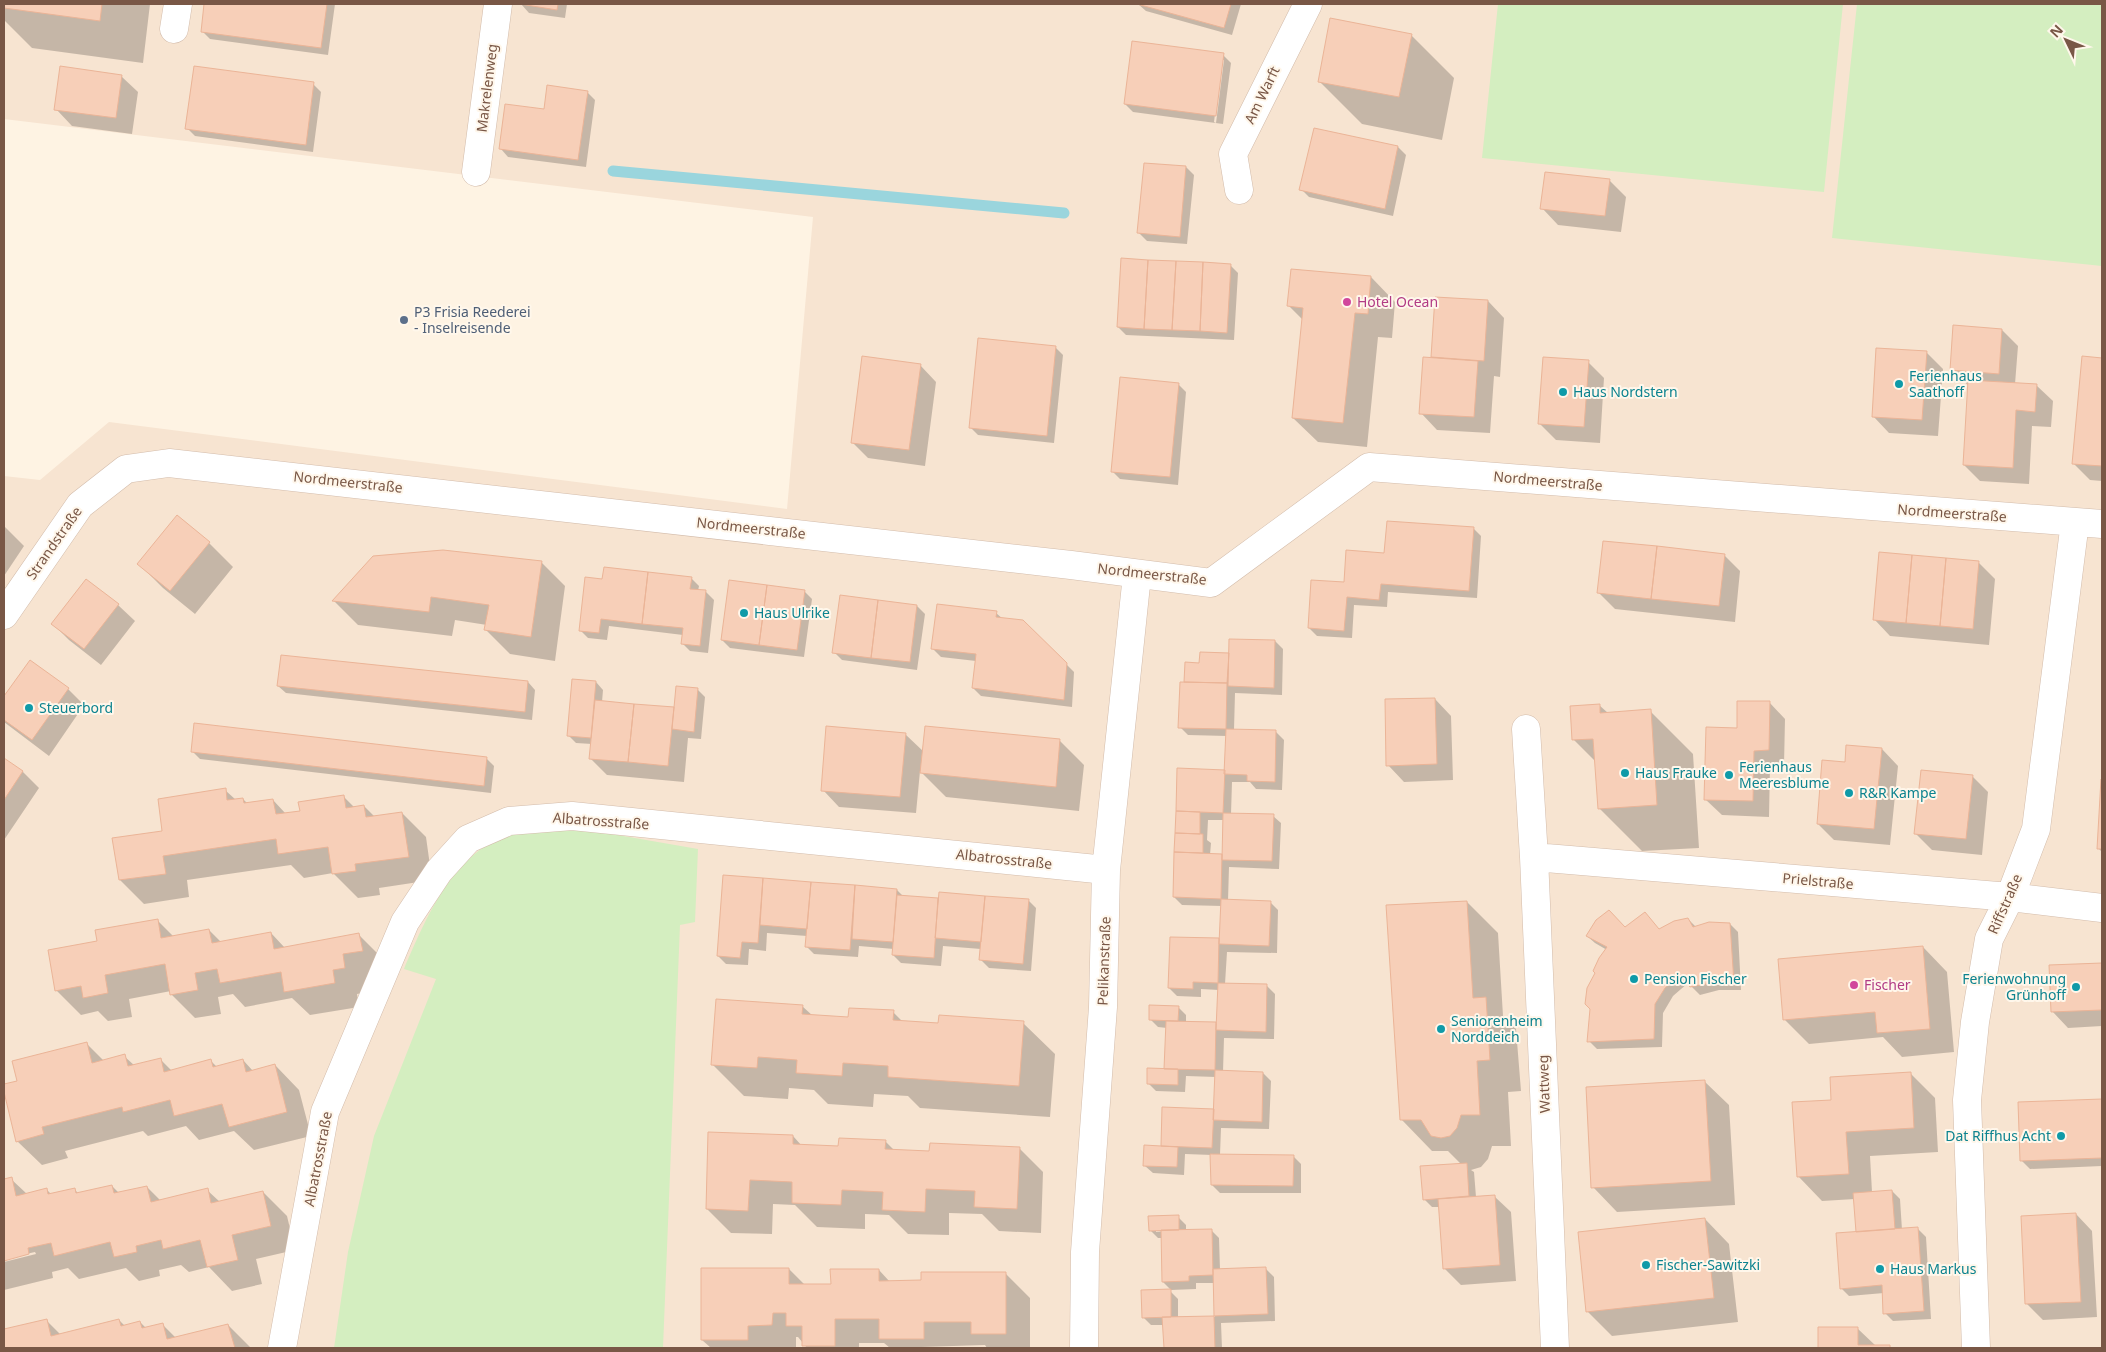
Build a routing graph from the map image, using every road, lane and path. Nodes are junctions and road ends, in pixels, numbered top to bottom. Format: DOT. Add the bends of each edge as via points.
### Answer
graph roads {
  1 [pos="498,4"];
  2 [pos="1308,4"];
  3 [pos="476,172"];
  4 [pos="1239,190"];
  5 [pos="169,463"];
  6 [pos="2075,522"];
  7 [pos="2102,524"];
  8 [pos="1137,575"];
  9 [pos="4,615"];
  10 [pos="1526,729"];
  11 [pos="1534,857"];
  12 [pos="1106,870"];
  13 [pos="2010,898"];
  14 [pos="2102,908"];
  15 [pos="282,1348"];
  16 [pos="1084,1348"];
  17 [pos="1555,1348"];
  18 [pos="1976,1348"];
  1 -- 3 [label="street, Makrelenweg"];
  2 -- 4 [label="street, Am Warft" via="1233,154"];
  5 -- 8 [label="street, Nordmeerstraße" via="1071,564"];
  5 -- 9 [label="street, Strandstraße" via="126,469 80,505"];
  6 -- 7 [label="street, Nordmeerstraße"];
  6 -- 8 [label="street, Nordmeerstraße" via="1369,466 1211,583"];
  6 -- 13 [label="street, Riffstraße" via="2036,828"];
  8 -- 12 [label="street, Pelikanstraße"];
  10 -- 11 [label="street, Wattweg"];
  11 -- 13 [label="street, Prielstraße"];
  11 -- 17 [label="street, Wattweg"];
  12 -- 15 [label="street, Albatrosstraße" via="572,816 509,820 468,839 439,871 405,922 325,1112"];
  12 -- 16 [label="street, Pelikanstraße" via="1103,1007 1085,1252"];
  13 -- 14 [label="street, Prielstraße"];
  13 -- 18 [label="street, Riffstraße" via="1989,939 1975,1022 1967,1100"];
}
